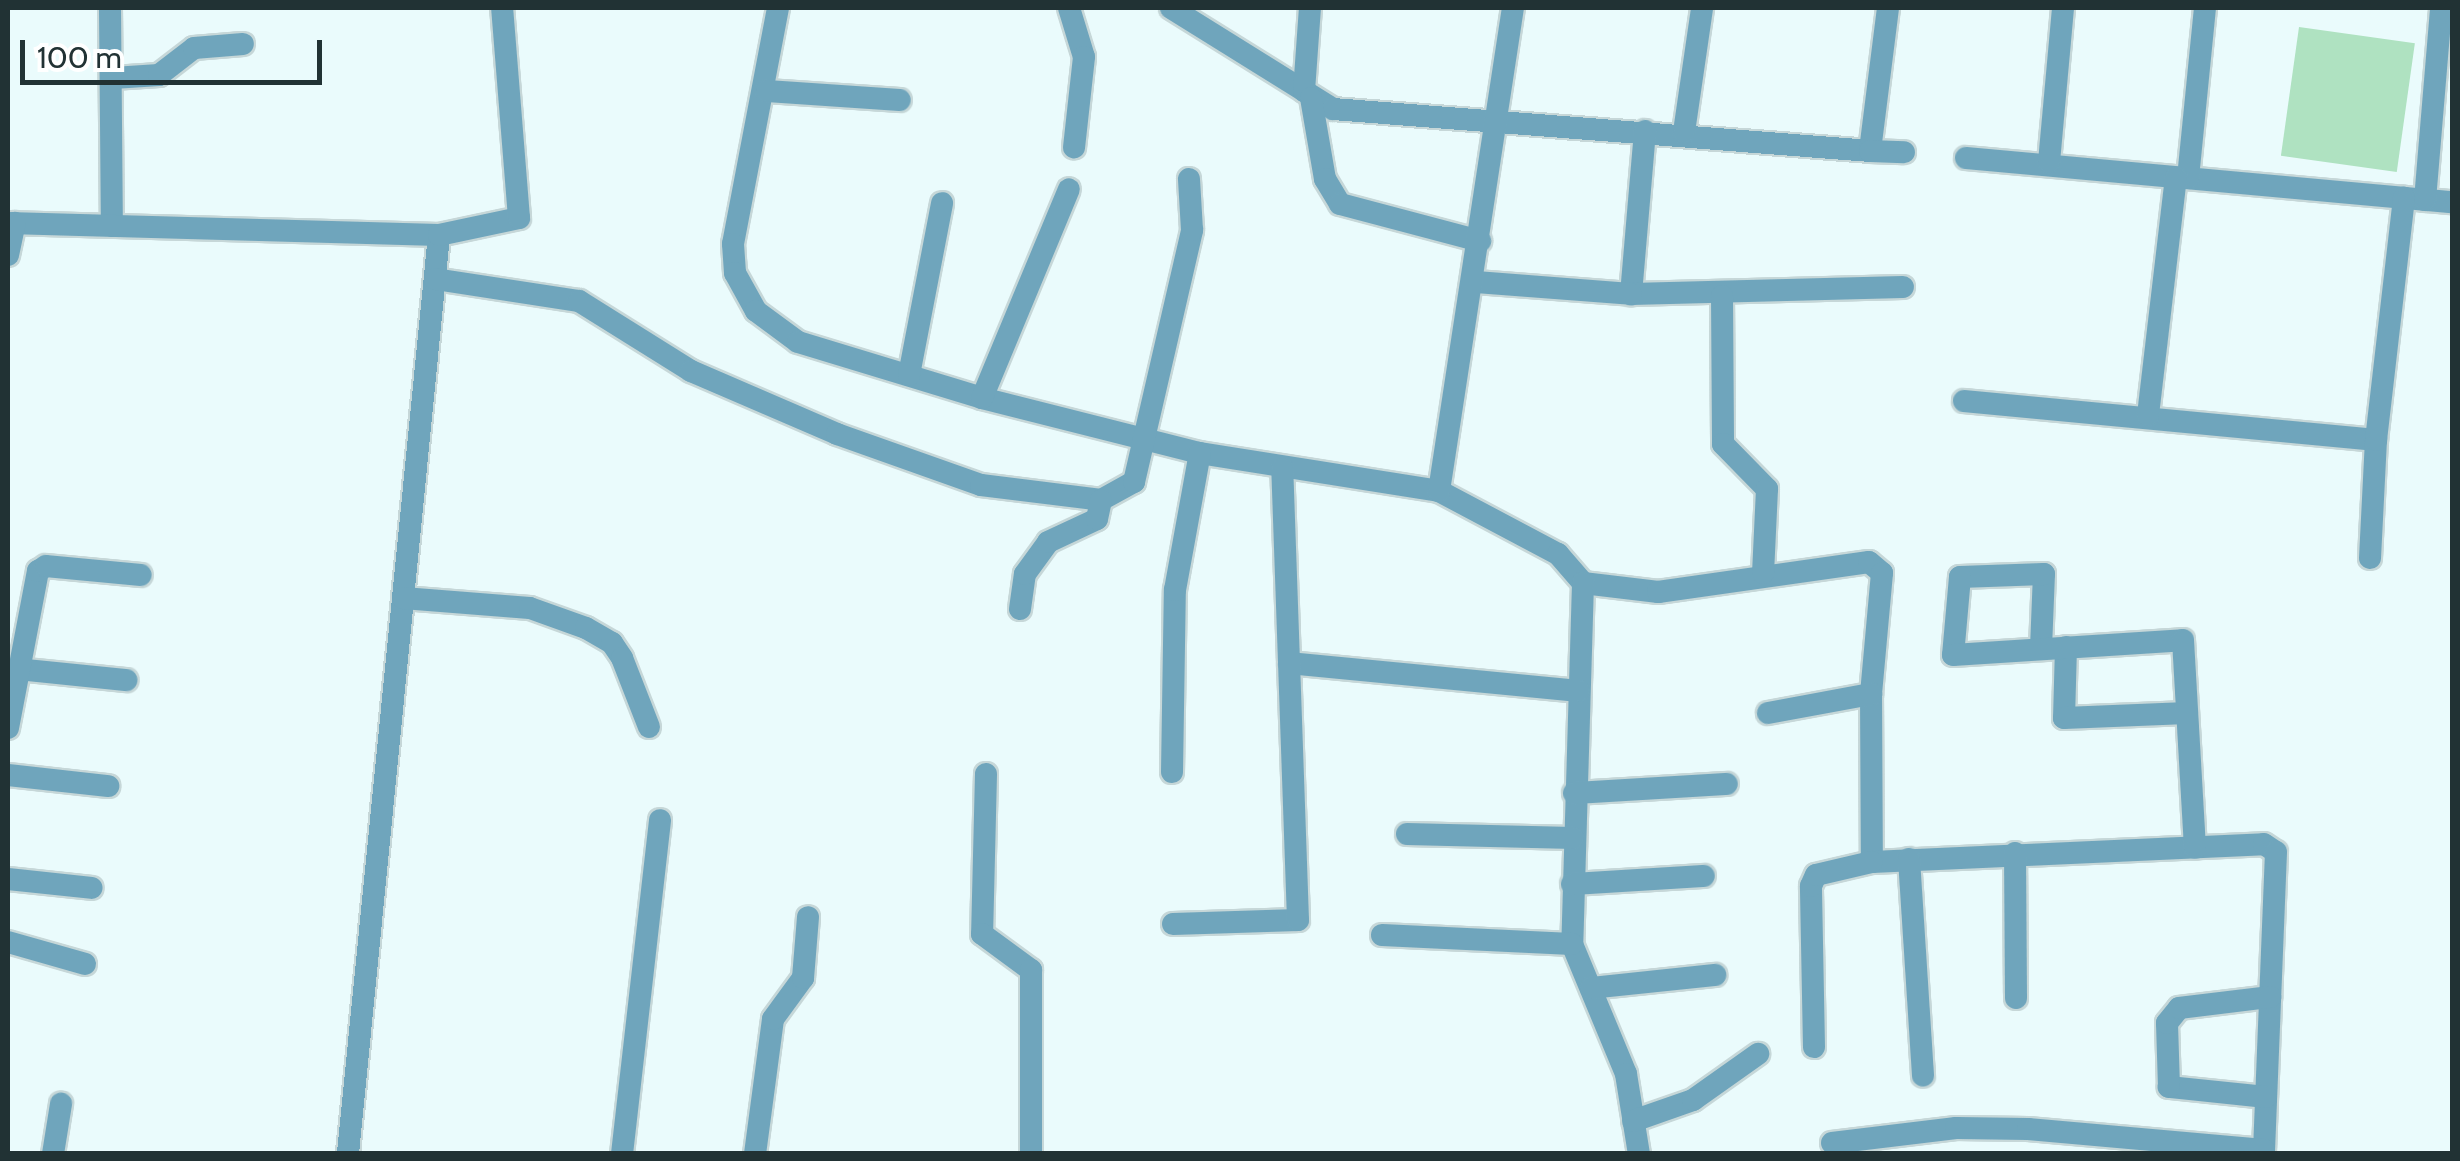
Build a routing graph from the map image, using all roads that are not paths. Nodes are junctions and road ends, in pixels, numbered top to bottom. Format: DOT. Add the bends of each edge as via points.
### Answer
graph roads {
  1 [pos="110,8"];
  2 [pos="502,8"];
  3 [pos="778,8"];
  4 [pos="1069,8"];
  5 [pos="1171,8"];
  6 [pos="1310,8"];
  7 [pos="1513,8"];
  8 [pos="1702,8"];
  9 [pos="1888,8"];
  10 [pos="2063,8"];
  11 [pos="2205,8"];
  12 [pos="2441,8"];
  13 [pos="243,44"];
  14 [pos="113,78"];
  15 [pos="767,91"];
  16 [pos="1308,95"];
  17 [pos="900,100"];
  18 [pos="1496,118"];
  19 [pos="1645,131"];
  20 [pos="1684,132"];
  21 [pos="1074,147"];
  22 [pos="1870,151"];
  23 [pos="1904,152"];
  24 [pos="1966,158"];
  25 [pos="2049,162"];
  26 [pos="2182,178"];
  27 [pos="1189,179"];
  28 [pos="1069,189"];
  29 [pos="2415,199"];
  30 [pos="2452,202"];
  31 [pos="942,203"];
  32 [pos="11,223"];
  33 [pos="112,226"];
  34 [pos="439,235"];
  35 [pos="1480,241"];
  36 [pos="8,255"];
  37 [pos="435,278"];
  38 [pos="1476,282"];
  39 [pos="1903,287"];
  40 [pos="1630,294"];
  41 [pos="1722,296"];
  42 [pos="908,375"];
  43 [pos="982,398"];
  44 [pos="1964,401"];
  45 [pos="2148,414"];
  46 [pos="1143,440"];
  47 [pos="2376,440"];
  48 [pos="1200,453"];
  49 [pos="1282,469"];
  50 [pos="1438,492"];
  51 [pos="1102,500"];
  52 [pos="2370,558"];
  53 [pos="1763,573"];
  54 [pos="140,575"];
  55 [pos="1583,583"];
  56 [pos="403,598"];
  57 [pos="1020,608"];
  58 [pos="2066,647"];
  59 [pos="2041,648"];
  60 [pos="1289,664"];
  61 [pos="17,669"];
  62 [pos="126,680"];
  63 [pos="1578,692"];
  64 [pos="1871,694"];
  65 [pos="1768,713"];
  66 [pos="2187,713"];
  67 [pos="649,727"];
  68 [pos="8,728"];
  69 [pos="1172,772"];
  70 [pos="986,774"];
  71 [pos="8,776"];
  72 [pos="1727,784"];
  73 [pos="108,786"];
  74 [pos="1574,793"];
  75 [pos="660,820"];
  76 [pos="1407,834"];
  77 [pos="1572,838"];
  78 [pos="2195,848"];
  79 [pos="2014,853"];
  80 [pos="1910,859"];
  81 [pos="1872,862"];
  82 [pos="1704,876"];
  83 [pos="8,879"];
  84 [pos="1572,884"];
  85 [pos="92,888"];
  86 [pos="808,917"];
  87 [pos="1173,924"];
  88 [pos="1382,935"];
  89 [pos="8,942"];
  90 [pos="1572,944"];
  91 [pos="85,964"];
  92 [pos="1714,975"];
  93 [pos="1591,988"];
  94 [pos="2270,996"];
  95 [pos="2016,998"];
  96 [pos="1814,1047"];
  97 [pos="1758,1054"];
  98 [pos="1924,1076"];
  99 [pos="2266,1097"];
  100 [pos="61,1104"];
  101 [pos="1634,1121"];
  102 [pos="1832,1142"];
  103 [pos="2264,1152"];
  104 [pos="53,1154"];
  105 [pos="348,1154"];
  106 [pos="622,1154"];
  107 [pos="755,1154"];
  108 [pos="1032,1154"];
  109 [pos="1639,1154"];
  1 -- 14 [label="street"];
  2 -- 34 [label="street" via="518,218"];
  3 -- 15 [label="street"];
  4 -- 21 [label="street" via="1084,58"];
  5 -- 16 [label="street"];
  6 -- 16 [label="street"];
  7 -- 18 [label="street"];
  8 -- 20 [label="street"];
  9 -- 22 [label="street"];
  10 -- 25 [label="street"];
  11 -- 26 [label="street"];
  12 -- 29 [label="street"];
  13 -- 14 [label="street" via="194,48 159,75"];
  14 -- 33 [label="street"];
  15 -- 17 [label="street"];
  15 -- 42 [label="street" via="734,244 735,273 756,311 798,342"];
  16 -- 18 [label="street" via="1333,110"];
  16 -- 35 [label="street" via="1325,179 1340,204"];
  18 -- 19 [label="street"];
  18 -- 35 [label="street"];
  19 -- 20 [label="street"];
  19 -- 40 [label="street"];
  20 -- 22 [label="street"];
  22 -- 23 [label="street"];
  24 -- 25 [label="street"];
  25 -- 26 [label="street"];
  26 -- 29 [label="street"];
  26 -- 45 [label="street"];
  27 -- 46 [label="street" via="1192,230"];
  28 -- 43 [label="street"];
  29 -- 30 [label="street"];
  29 -- 47 [label="street"];
  31 -- 42 [label="street"];
  32 -- 33 [label="street"];
  32 -- 36 [label="street"];
  33 -- 34 [label="street"];
  34 -- 37 [label="street"];
  35 -- 38 [label="street"];
  37 -- 51 [label="street" via="579,301 691,371 837,434 981,485"];
  37 -- 56 [label="street"];
  38 -- 40 [label="street"];
  38 -- 50 [label="street"];
  39 -- 41 [label="street"];
  40 -- 41 [label="street"];
  41 -- 53 [label="street" via="1723,444 1767,488"];
  42 -- 43 [label="street"];
  43 -- 46 [label="street"];
  44 -- 45 [label="street"];
  45 -- 47 [label="street"];
  46 -- 48 [label="street"];
  46 -- 51 [label="street" via="1134,482"];
  47 -- 52 [label="street"];
  48 -- 49 [label="street"];
  48 -- 69 [label="street" via="1175,590"];
  49 -- 50 [label="street"];
  49 -- 60 [label="street"];
  50 -- 55 [label="street" via="1558,554"];
  51 -- 57 [label="street" via="1097,520 1048,542 1025,574"];
  53 -- 55 [label="street" via="1658,592"];
  53 -- 64 [label="street" via="1869,562 1882,573"];
  54 -- 61 [label="street" via="46,566 38,571"];
  55 -- 63 [label="street"];
  56 -- 67 [label="street" via="530,608 586,628 612,643 622,658"];
  56 -- 105 [label="street"];
  58 -- 59 [label="street"];
  58 -- 66 [label="street" via="2183,640"];
  58 -- 66 [label="street" via="2064,718"];
  59 -- 59 [label="street" via="2044,574 1960,578 1953,655"];
  60 -- 63 [label="street"];
  60 -- 87 [label="street" via="1298,920"];
  61 -- 62 [label="street"];
  61 -- 68 [label="street"];
  63 -- 74 [label="street"];
  64 -- 65 [label="street"];
  64 -- 81 [label="street"];
  66 -- 78 [label="street"];
  70 -- 108 [label="street" via="982,934 1031,970"];
  71 -- 73 [label="street"];
  72 -- 74 [label="street"];
  74 -- 77 [label="street"];
  75 -- 106 [label="street"];
  76 -- 77 [label="street"];
  77 -- 84 [label="street"];
  78 -- 79 [label="street"];
  78 -- 94 [label="street" via="2264,844 2276,852"];
  79 -- 80 [label="street"];
  79 -- 95 [label="street"];
  80 -- 81 [label="street"];
  80 -- 98 [label="street"];
  81 -- 96 [label="street" via="1816,876 1811,886"];
  82 -- 84 [label="street"];
  83 -- 85 [label="street"];
  84 -- 90 [label="street"];
  86 -- 107 [label="street" via="803,978 773,1019"];
  88 -- 90 [label="street"];
  89 -- 91 [label="street"];
  90 -- 93 [label="street"];
  92 -- 93 [label="street"];
  93 -- 101 [label="street" via="1626,1074"];
  94 -- 99 [label="street"];
  94 -- 99 [label="street" via="2178,1008 2167,1023 2169,1086"];
  97 -- 101 [label="street" via="1692,1100"];
  99 -- 103 [label="street"];
  100 -- 104 [label="street"];
  101 -- 109 [label="street"];
  102 -- 103 [label="street" via="1974,1128"];
}
